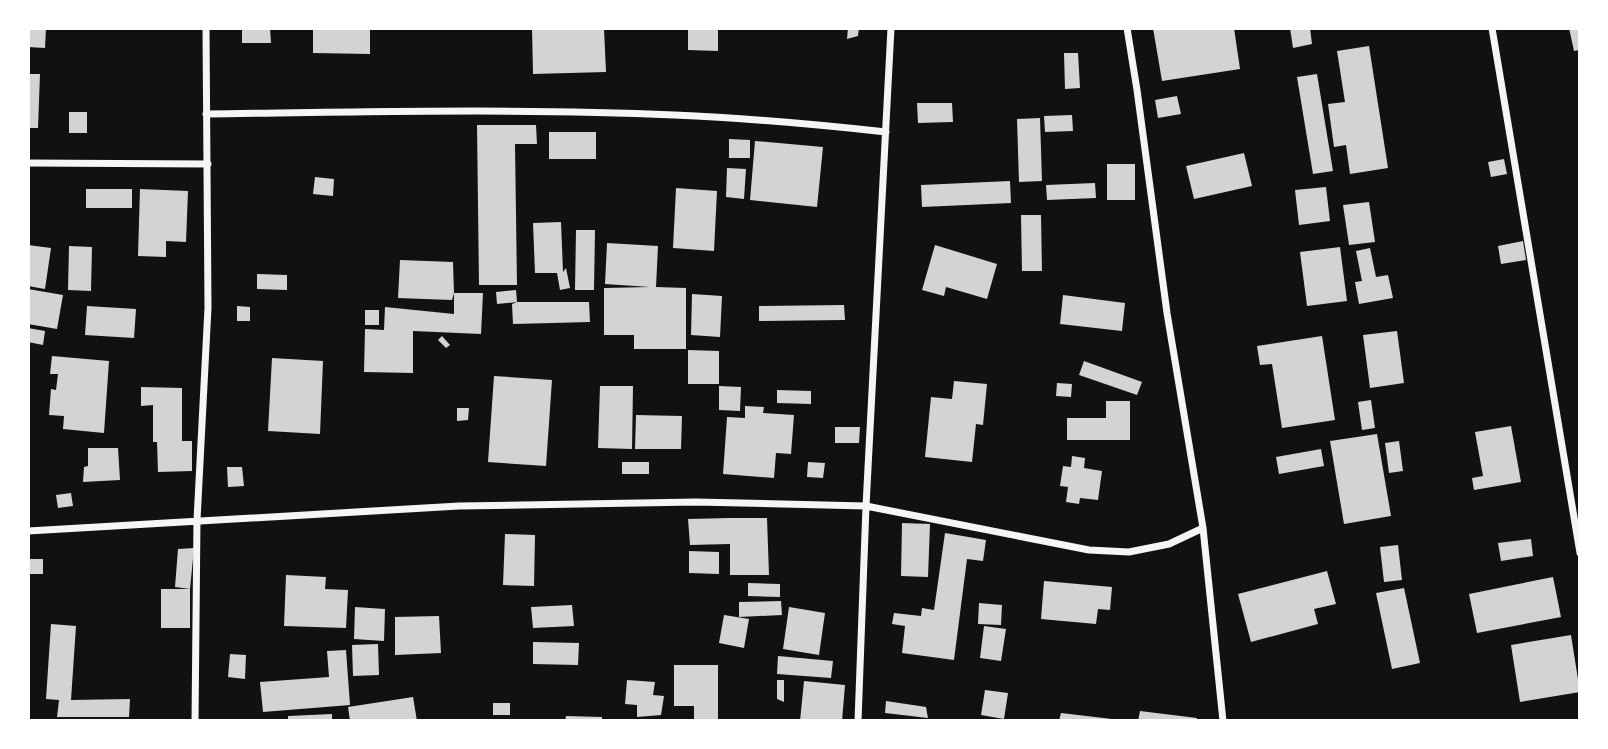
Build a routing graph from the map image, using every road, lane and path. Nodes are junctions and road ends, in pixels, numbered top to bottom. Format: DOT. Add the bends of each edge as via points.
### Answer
graph roads {
  1 [pos="206,28"];
  2 [pos="891,28"];
  3 [pos="1127,28"];
  4 [pos="1492,28"];
  5 [pos="206,114"];
  6 [pos="886,132"];
  7 [pos="28,163"];
  8 [pos="208,164"];
  9 [pos="866,506"];
  10 [pos="197,520"];
  11 [pos="1203,528"];
  12 [pos="28,531"];
  13 [pos="1580,553"];
  14 [pos="195,721"];
  15 [pos="858,721"];
  16 [pos="1223,721"];
  1 -- 5 [label="street"];
  2 -- 6 [label="street"];
  3 -- 11 [label="street"];
  4 -- 13 [label="street"];
  5 -- 6 [label="street" via="440,110 673,115"];
  5 -- 8 [label="street"];
  6 -- 9 [label="street"];
  7 -- 8 [label="street"];
  8 -- 10 [label="street" via="208,308"];
  9 -- 10 [label="street" via="695,502 459,506"];
  9 -- 11 [label="street" via="1089,550 1129,552 1168,544"];
  9 -- 15 [label="street"];
  10 -- 12 [label="street"];
  10 -- 14 [label="street"];
  11 -- 16 [label="street"];
}
